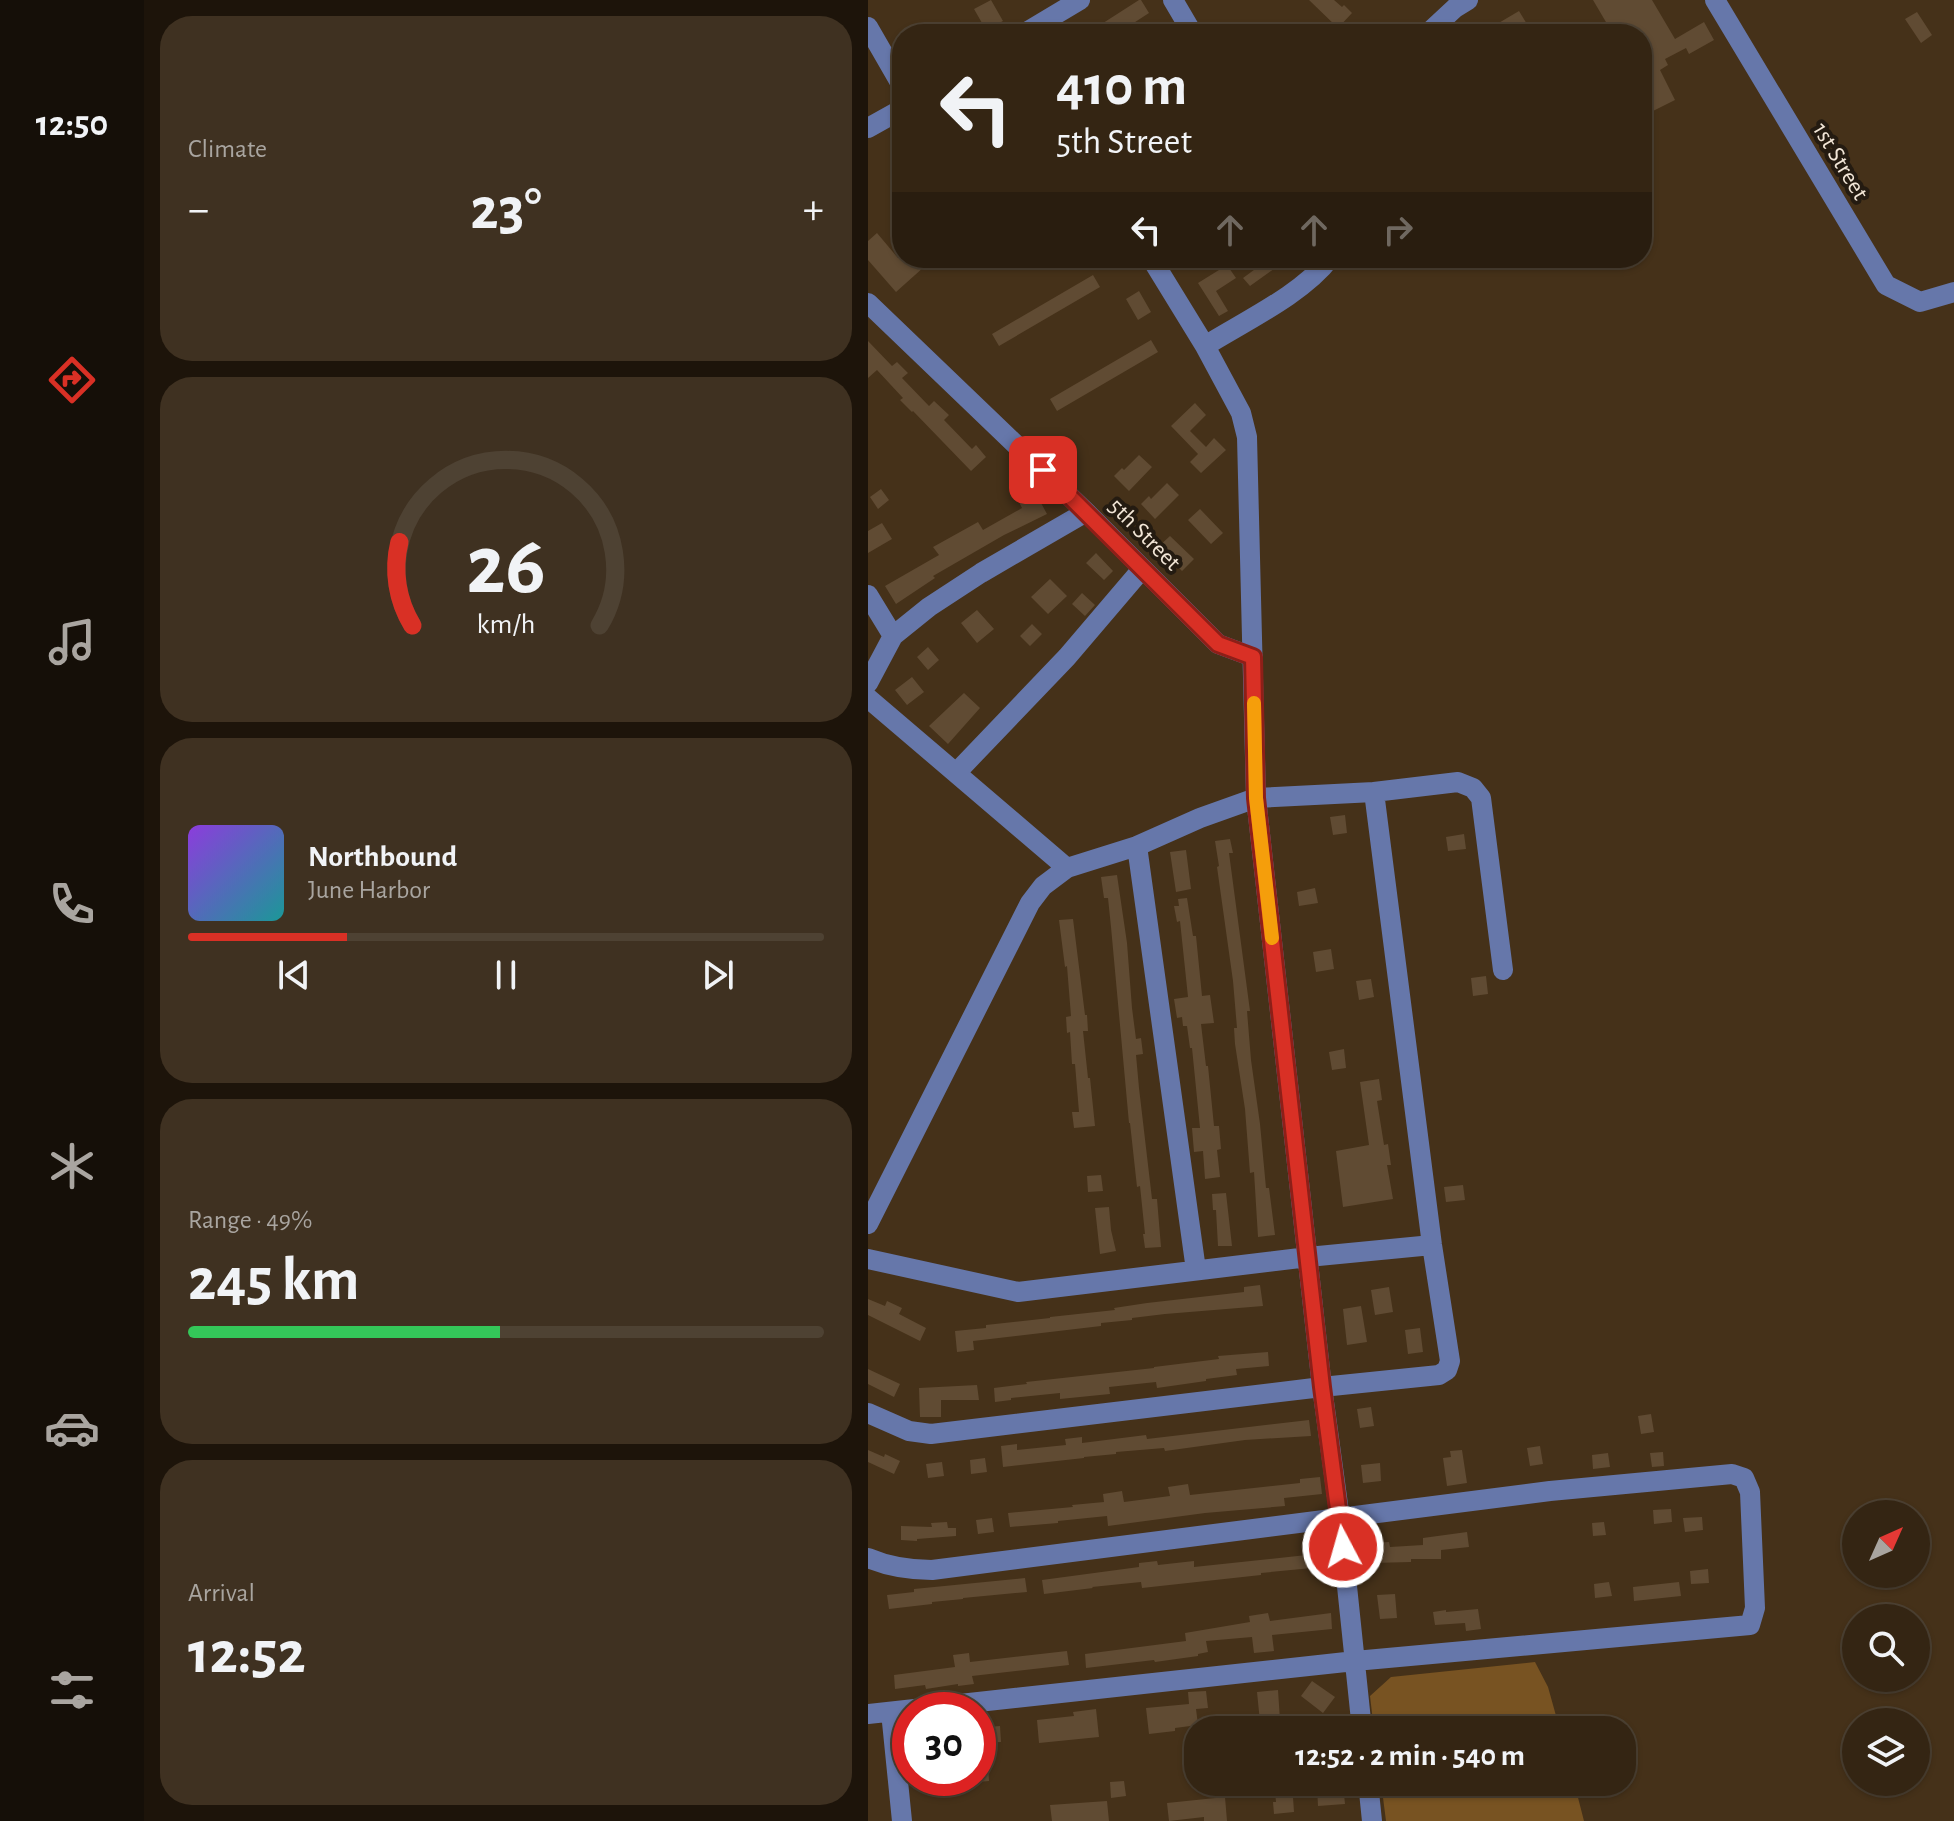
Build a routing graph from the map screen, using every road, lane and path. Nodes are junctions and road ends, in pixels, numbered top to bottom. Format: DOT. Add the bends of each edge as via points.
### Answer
graph roads {
  1 [pos="1080,0"];
  2 [pos="1173,0"];
  3 [pos="1468,0"];
  4 [pos="1715,0"];
  5 [pos="1040,24"];
  6 [pos="1187,24"];
  7 [pos="1438,24"];
  8 [pos="868,27"];
  9 [pos="892,69"];
  10 [pos="892,115"];
  11 [pos="868,128"];
  12 [pos="1157,268"];
  13 [pos="1322,268"];
  14 [pos="1954,292"];
  15 [pos="868,303"];
  16 [pos="1205,346"];
  17 [pos="1086,512"];
  18 [pos="1142,569"];
  19 [pos="868,595"];
  20 [pos="893,636"];
  21 [pos="1253,657"];
  22 [pos="868,683"];
  23 [pos="868,698"];
  24 [pos="956,773"];
  25 [pos="1374,792"];
  26 [pos="1256,798"];
  27 [pos="1137,846"];
  28 [pos="1067,868"];
  29 [pos="1503,970"];
  30 [pos="868,1224"];
  31 [pos="1432,1245"];
  32 [pos="1308,1257"];
  33 [pos="868,1259"];
  34 [pos="1196,1270"];
  35 [pos="1322,1387"];
  36 [pos="868,1413"];
  37 [pos="1340,1519"];
  38 [pos="868,1558"];
  39 [pos="1355,1661"];
  40 [pos="891,1712"];
  41 [pos="868,1714"];
  42 [pos="1361,1716"];
  43 [pos="1369,1796"];
  44 [pos="902,1821"];
  45 [pos="1372,1821"];
  1 -- 5 [label="street"];
  2 -- 6 [label="street"];
  3 -- 7 [label="street"];
  4 -- 14 [label="street, 1st Street" via="1886,285 1920,302"];
  8 -- 9 [label="street"];
  10 -- 11 [label="street"];
  12 -- 16 [label="street"];
  13 -- 16 [label="street" via="1299,289"];
  15 -- 17 [label="street, 5th Street"];
  16 -- 21 [label="street" via="1241,413 1247,437"];
  17 -- 18 [label="street, 5th Street"];
  17 -- 20 [label="street" via="942,598"];
  18 -- 21 [label="street, 5th Street" via="1218,644"];
  18 -- 24 [label="street"];
  19 -- 20 [label="street"];
  20 -- 22 [label="street"];
  21 -- 26 [label="street"];
  23 -- 24 [label="street"];
  24 -- 28 [label="street"];
  25 -- 26 [label="street"];
  25 -- 29 [label="street" via="1458,782 1481,798"];
  25 -- 31 [label="street"];
  26 -- 27 [label="street"];
  26 -- 32 [label="street"];
  27 -- 28 [label="street"];
  27 -- 34 [label="street"];
  28 -- 30 [label="street" via="1030,903"];
  31 -- 32 [label="street"];
  31 -- 35 [label="street" via="1450,1361 1447,1370"];
  32 -- 34 [label="street"];
  32 -- 35 [label="street"];
  33 -- 34 [label="street" via="1018,1292"];
  35 -- 36 [label="street" via="931,1434 909,1431"];
  35 -- 37 [label="street"];
  37 -- 38 [label="street" via="932,1570 908,1570"];
  37 -- 39 [label="street"];
  37 -- 39 [label="street" via="1732,1474 1744,1478 1750,1492 1755,1608 1750,1625"];
  39 -- 40 [label="street"];
  39 -- 42 [label="street"];
  40 -- 41 [label="street"];
  40 -- 44 [label="street"];
  43 -- 45 [label="street"];
}
